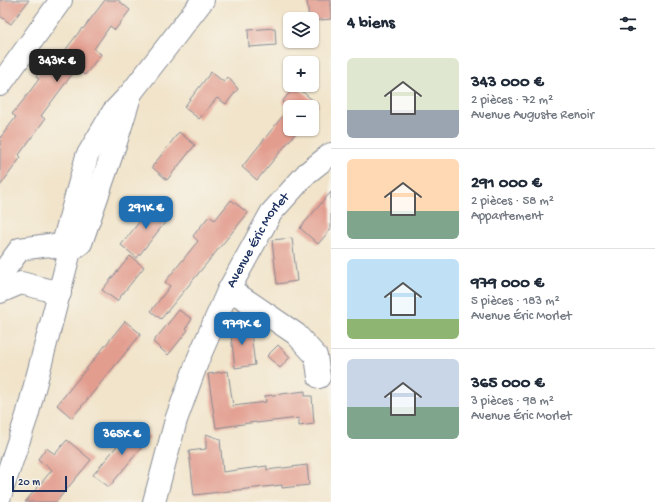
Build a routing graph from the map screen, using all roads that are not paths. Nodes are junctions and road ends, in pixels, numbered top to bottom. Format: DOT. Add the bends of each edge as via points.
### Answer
graph roads {
  1 [pos="61,0"];
  2 [pos="203,0"];
  3 [pos="0,85"];
  4 [pos="331,154"];
  5 [pos="70,251"];
  6 [pos="0,276"];
  7 [pos="228,291"];
  8 [pos="0,292"];
  9 [pos="60,294"];
  10 [pos="319,377"];
  11 [pos="0,496"];
  12 [pos="154,502"];
  1 -- 3 [label="street"];
  2 -- 5 [label="street" via="131,93 81,243"];
  4 -- 7 [label="street, Avenue Éric Morlet" via="307,173 271,213"];
  5 -- 6 [label="street" via="49,245 20,249"];
  5 -- 9 [label="street"];
  7 -- 10 [label="street" via="240,296 296,334 316,356"];
  7 -- 12 [label="street, Avenue Éric Morlet" via="199,357 176,420"];
  8 -- 9 [label="street" via="21,282"];
  9 -- 11 [label="street" via="27,416"];
}
